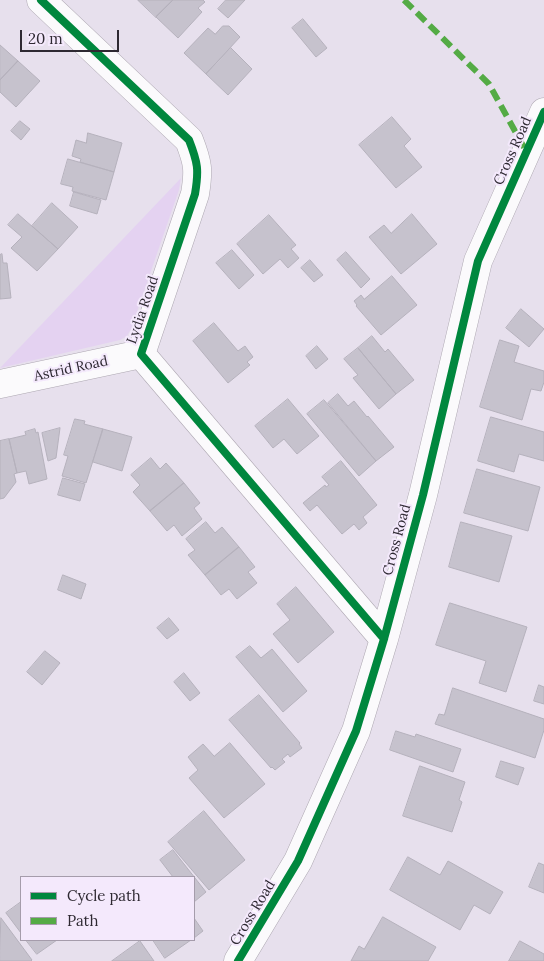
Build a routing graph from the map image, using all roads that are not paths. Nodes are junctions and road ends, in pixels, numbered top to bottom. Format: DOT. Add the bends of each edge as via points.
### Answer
graph roads {
  1 [pos="41,0"];
  2 [pos="544,112"];
  3 [pos="141,354"];
  4 [pos="0,384"];
  5 [pos="384,639"];
  6 [pos="238,961"];
  1 -- 3 [label="street, Lydia Road" via="190,140 196,157 199,174 195,194"];
  2 -- 5 [label="street, Cross Road" via="478,261"];
  3 -- 4 [label="street, Astrid Road"];
  3 -- 5 [label="street, Lydia Road"];
  5 -- 6 [label="street, Cross Road" via="356,732 298,861"];
}
